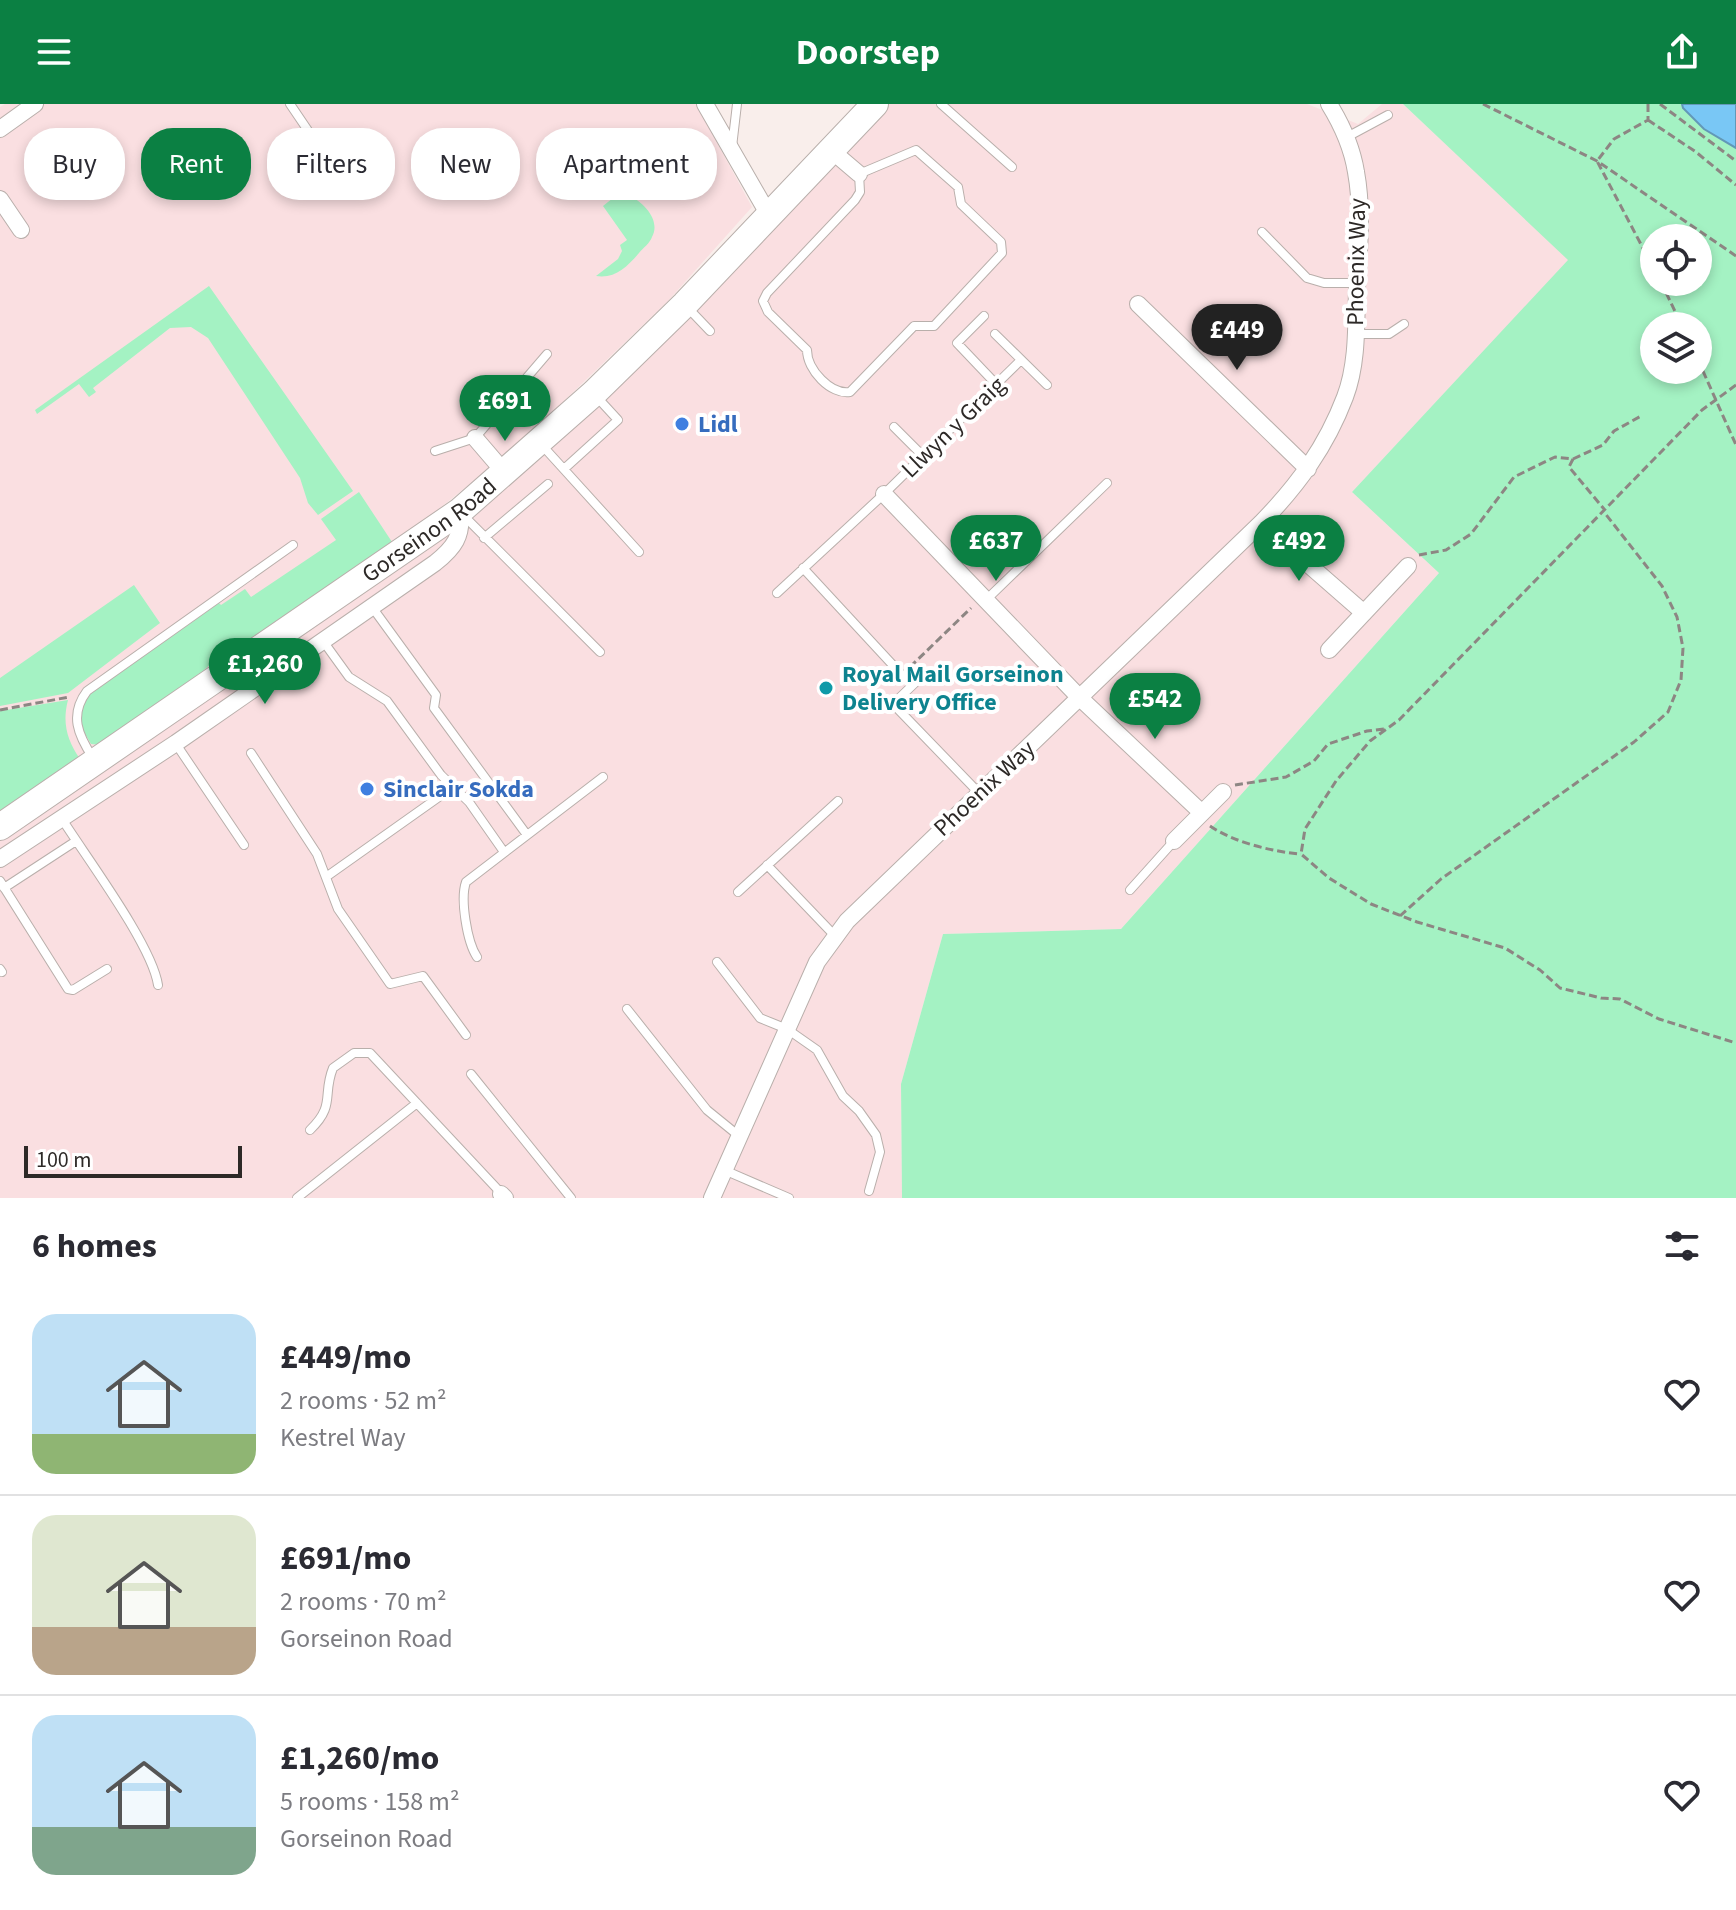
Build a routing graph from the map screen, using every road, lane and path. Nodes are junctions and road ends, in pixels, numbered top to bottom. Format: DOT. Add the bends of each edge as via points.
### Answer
graph roads {
  1 [pos="35,104"];
  2 [pos="290,104"];
  3 [pos="705,104"];
  4 [pos="737,104"];
  5 [pos="875,104"];
  6 [pos="941,104"];
  7 [pos="1329,104"];
  8 [pos="1483,104"];
  9 [pos="1648,104"];
  10 [pos="1660,104"];
  11 [pos="1388,115"];
  12 [pos="1648,120"];
  13 [pos="306,128"];
  14 [pos="0,129"];
  15 [pos="1347,137"];
  16 [pos="732,150"];
  17 [pos="832,151"];
  18 [pos="1597,161"];
  19 [pos="1736,161"];
  20 [pos="1012,167"];
  21 [pos="859,174"];
  22 [pos="1736,185"];
  23 [pos="0,199"];
  24 [pos="770,217"];
  25 [pos="21,230"];
  26 [pos="1262,232"];
  27 [pos="1640,242"];
  28 [pos="1736,256"];
  29 [pos="1357,283"];
  30 [pos="685,304"];
  31 [pos="1138,304"];
  32 [pos="984,316"];
  33 [pos="1404,324"];
  34 [pos="710,331"];
  35 [pos="995,334"];
  36 [pos="1355,334"];
  37 [pos="547,354"];
  38 [pos="1021,360"];
  39 [pos="996,384"];
  40 [pos="1710,384"];
  41 [pos="1047,385"];
  42 [pos="1736,385"];
  43 [pos="594,393"];
  44 [pos="1717,399"];
  45 [pos="1641,416"];
  46 [pos="894,427"];
  47 [pos="475,438"];
  48 [pos="540,443"];
  49 [pos="1736,445"];
  50 [pos="435,451"];
  51 [pos="923,456"];
  52 [pos="1573,459"];
  53 [pos="564,469"];
  54 [pos="1308,469"];
  55 [pos="505,473"];
  56 [pos="1107,483"];
  57 [pos="548,484"];
  58 [pos="884,494"];
  59 [pos="1604,510"];
  60 [pos="460,511"];
  61 [pos="1261,523"];
  62 [pos="484,538"];
  63 [pos="293,545"];
  64 [pos="639,552"];
  65 [pos="1408,566"];
  66 [pos="803,568"];
  67 [pos="777,593"];
  68 [pos="984,599"];
  69 [pos="372,607"];
  70 [pos="1364,613"];
  71 [pos="323,641"];
  72 [pos="1329,650"];
  73 [pos="600,652"];
  74 [pos="902,675"];
  75 [pos="918,680"];
  76 [pos="85,695"];
  77 [pos="1080,698"];
  78 [pos="0,710"];
  79 [pos="1388,728"];
  80 [pos="176,743"];
  81 [pos="251,753"];
  82 [pos="96,762"];
  83 [pos="603,777"];
  84 [pos="453,787"];
  85 [pos="1223,792"];
  86 [pos="979,793"];
  87 [pos="838,801"];
  88 [pos="1200,815"];
  89 [pos="61,819"];
  90 [pos="0,827"];
  91 [pos="527,835"];
  92 [pos="76,841"];
  93 [pos="1174,841"];
  94 [pos="244,845"];
  95 [pos="504,852"];
  96 [pos="1301,854"];
  97 [pos="0,859"];
  98 [pos="767,865"];
  99 [pos="326,877"];
  100 [pos="2,884"];
  101 [pos="1130,890"];
  102 [pos="738,892"];
  103 [pos="1400,916"];
  104 [pos="835,936"];
  105 [pos="477,957"];
  106 [pos="717,962"];
  107 [pos="107,969"];
  108 [pos="158,985"];
  109 [pos="627,1009"];
  110 [pos="787,1029"];
  111 [pos="466,1035"];
  112 [pos="1736,1043"];
  113 [pos="471,1074"];
  114 [pos="417,1103"];
  115 [pos="310,1130"];
  116 [pos="739,1137"];
  117 [pos="724,1170"];
  118 [pos="869,1191"];
  119 [pos="303,1196"];
  120 [pos="503,1196"];
  121 [pos="571,1198"];
  122 [pos="712,1198"];
  123 [pos="789,1198"];
  1 -- 14 [label="street"];
  2 -- 13 [label="lane"];
  3 -- 16 [label="street"];
  4 -- 16 [label="lane"];
  5 -- 17 [label="main road, Gorseinon Road"];
  6 -- 20 [label="lane"];
  7 -- 15 [label="street, Phoenix Way"];
  8 -- 18 [label="path"];
  9 -- 12 [label="path"];
  10 -- 19 [label="path"];
  11 -- 15 [label="lane"];
  12 -- 18 [label="path" via="1614,139"];
  12 -- 22 [label="path"];
  15 -- 29 [label="street, Phoenix Way" via="1357,175"];
  16 -- 24 [label="street"];
  17 -- 21 [label="street"];
  17 -- 24 [label="main road, Gorseinon Road"];
  18 -- 27 [label="path"];
  18 -- 28 [label="path"];
  21 -- 21 [label="lane" via="916,150 958,187 961,204 1003,250 934,326 914,326 846,393 818,376 806,349 763,301 855,200"];
  23 -- 25 [label="street"];
  24 -- 30 [label="main road, Gorseinon Road"];
  26 -- 29 [label="lane" via="1307,278"];
  29 -- 36 [label="street, Phoenix Way"];
  30 -- 34 [label="lane"];
  30 -- 43 [label="main road, Gorseinon Road"];
  31 -- 54 [label="street"];
  32 -- 39 [label="lane" via="957,343"];
  33 -- 36 [label="lane" via="1384,335"];
  35 -- 38 [label="lane, Llwyn y Graig"];
  36 -- 54 [label="street, Phoenix Way" via="1346,393"];
  37 -- 47 [label="lane"];
  38 -- 39 [label="lane, Llwyn y Graig"];
  38 -- 41 [label="lane, Llwyn y Graig"];
  39 -- 51 [label="lane, Llwyn y Graig"];
  40 -- 44 [label="path"];
  42 -- 44 [label="path"];
  43 -- 48 [label="main road, Gorseinon Road"];
  43 -- 53 [label="lane" via="618,420"];
  44 -- 49 [label="path"];
  44 -- 59 [label="path"];
  45 -- 52 [label="path" via="1614,431 1603,445"];
  46 -- 51 [label="lane"];
  47 -- 50 [label="lane"];
  47 -- 55 [label="street"];
  48 -- 53 [label="lane"];
  48 -- 55 [label="main road, Gorseinon Road"];
  51 -- 58 [label="lane, Llwyn y Graig"];
  52 -- 59 [label="path" via="1569,467"];
  52 -- 65 [label="path" via="1555,457 1514,477 1471,534 1446,550 1420,555"];
  53 -- 64 [label="lane"];
  54 -- 61 [label="street, Phoenix Way"];
  55 -- 60 [label="main road, Gorseinon Road"];
  56 -- 68 [label="lane"];
  57 -- 62 [label="lane"];
  58 -- 66 [label="lane, Llwyn y Graig"];
  58 -- 68 [label="street, Llwyn y Graig"];
  59 -- 79 [label="path"];
  59 -- 103 [label="path" via="1662,586 1677,617 1683,648 1681,680 1668,712 1634,742 1441,879"];
  60 -- 62 [label="lane"];
  60 -- 69 [label="street" via="460,534 451,550"];
  60 -- 82 [label="main road, Gorseinon Road"];
  61 -- 70 [label="street"];
  61 -- 77 [label="street, Phoenix Way"];
  62 -- 73 [label="lane"];
  63 -- 76 [label="lane"];
  65 -- 70 [label="street"];
  66 -- 67 [label="lane, Llwyn y Graig"];
  66 -- 74 [label="lane"];
  68 -- 74 [label="path"];
  68 -- 77 [label="street, Llwyn y Graig"];
  69 -- 71 [label="street"];
  69 -- 91 [label="lane" via="436,695 434,708"];
  70 -- 72 [label="street"];
  71 -- 80 [label="street"];
  71 -- 84 [label="lane" via="349,677 387,701"];
  75 -- 86 [label="lane" via="893,704"];
  76 -- 78 [label="path"];
  76 -- 82 [label="lane" via="77,728"];
  77 -- 86 [label="street, Phoenix Way"];
  77 -- 88 [label="street, Llwyn y Graig"];
  79 -- 85 [label="path" via="1328,744 1314,761 1286,777 1240,783"];
  79 -- 96 [label="path" via="1336,781 1305,829"];
  80 -- 89 [label="street"];
  80 -- 94 [label="lane"];
  81 -- 99 [label="lane" via="317,854"];
  82 -- 90 [label="main road, Gorseinon Road"];
  83 -- 91 [label="lane"];
  84 -- 95 [label="lane"];
  84 -- 99 [label="lane"];
  85 -- 88 [label="street"];
  86 -- 104 [label="street, Phoenix Way"];
  87 -- 98 [label="lane"];
  88 -- 93 [label="street"];
  88 -- 96 [label="path" via="1226,837"];
  89 -- 92 [label="lane"];
  89 -- 97 [label="street"];
  91 -- 95 [label="lane"];
  92 -- 100 [label="lane"];
  92 -- 108 [label="lane" via="132,928"];
  93 -- 101 [label="lane"];
  95 -- 105 [label="lane" via="464,887 471,947"];
  96 -- 103 [label="path" via="1329,878"];
  98 -- 102 [label="lane"];
  98 -- 104 [label="lane"];
  99 -- 111 [label="lane" via="338,909 390,984 423,976"];
  100 -- 107 [label="lane" via="68,989"];
  103 -- 112 [label="path" via="1505,948 1560,988 1620,999 1659,1019"];
  104 -- 110 [label="street, Phoenix Way" via="817,962"];
  106 -- 110 [label="lane" via="760,1018"];
  109 -- 116 [label="lane" via="707,1110"];
  110 -- 116 [label="street, Phoenix Way"];
  110 -- 118 [label="lane" via="817,1050 843,1096 876,1135 880,1152"];
  113 -- 121 [label="lane"];
  114 -- 115 [label="lane" via="375,1057 354,1053 333,1068 327,1106"];
  114 -- 119 [label="lane"];
  114 -- 120 [label="lane"];
  116 -- 117 [label="street, Phoenix Way"];
  117 -- 122 [label="street, Phoenix Way"];
  117 -- 123 [label="lane"];
}
